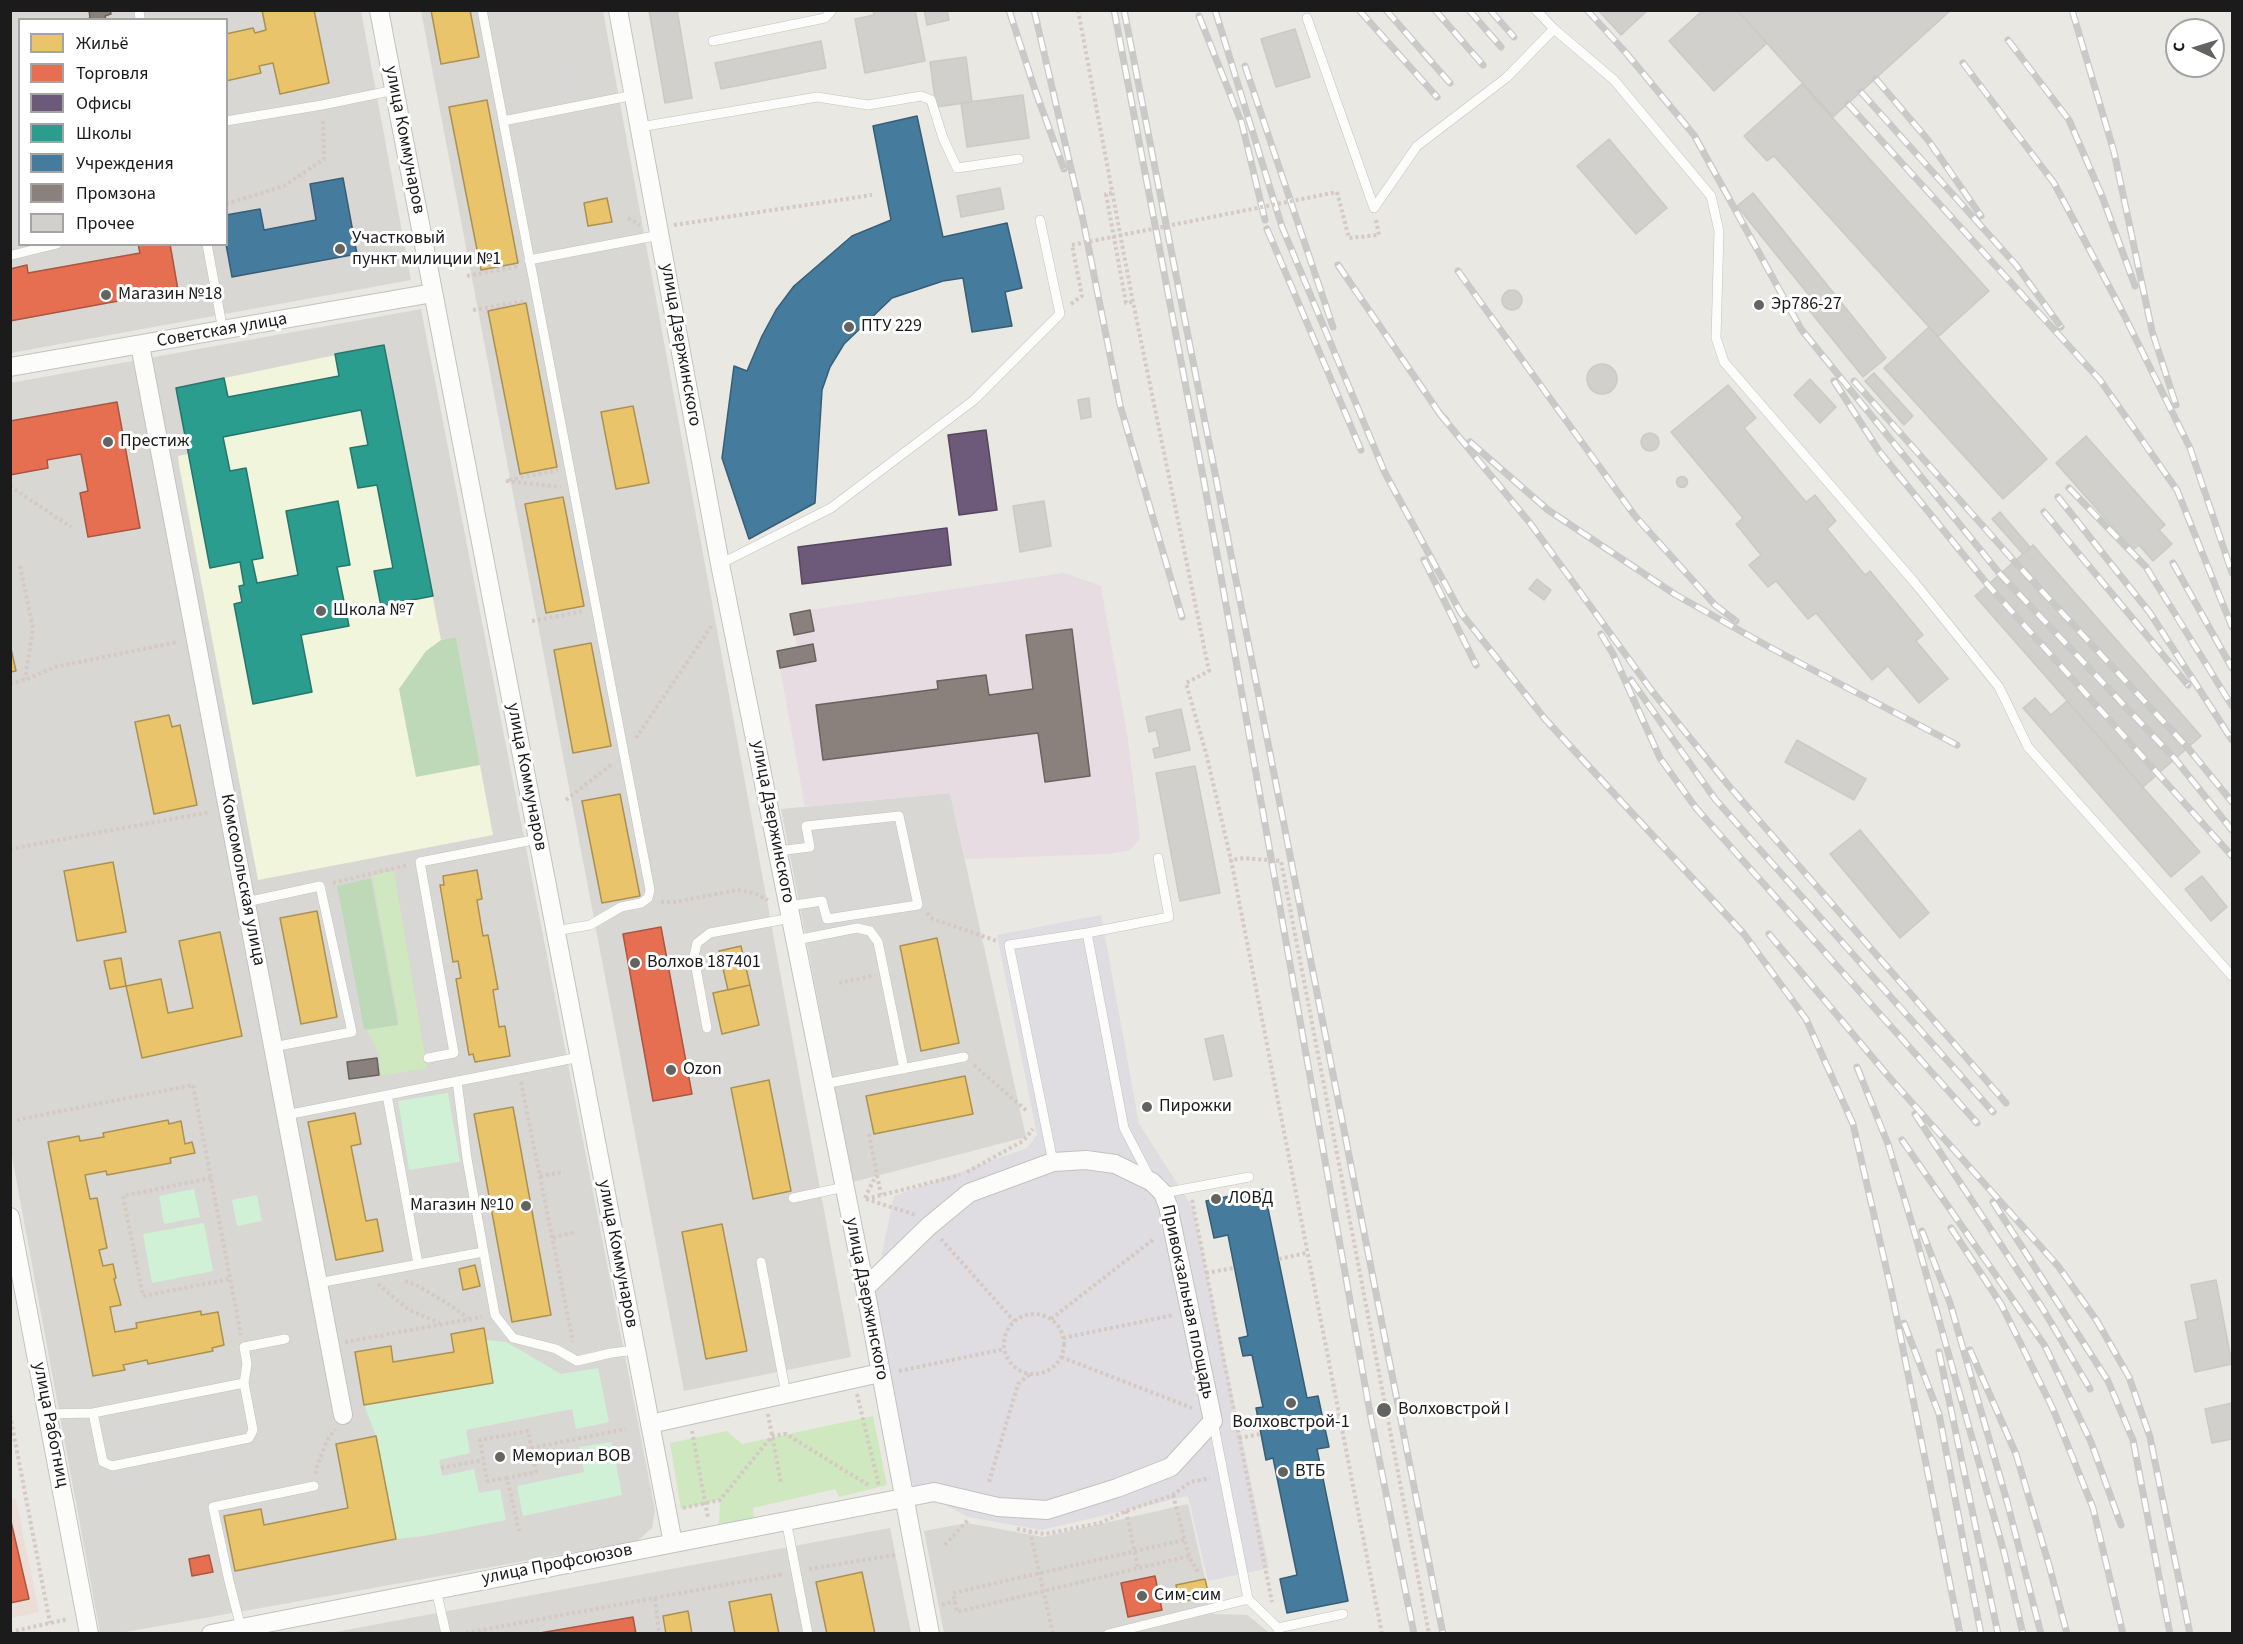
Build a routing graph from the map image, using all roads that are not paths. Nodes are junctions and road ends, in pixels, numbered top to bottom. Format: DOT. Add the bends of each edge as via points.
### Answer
graph roads {
  1 [pos="379,10"];
  2 [pos="482,10"];
  3 [pos="618,10"];
  4 [pos="832,10"];
  5 [pos="1536,10"];
  6 [pos="1306,18"];
  7 [pos="1554,29"];
  8 [pos="713,41"];
  9 [pos="394,90"];
  10 [pos="634,95"];
  11 [pos="228,121"];
  12 [pos="503,121"];
  13 [pos="640,127"];
  14 [pos="1020,159"];
  15 [pos="1040,220"];
  16 [pos="665,231"];
  17 [pos="46,246"];
  18 [pos="207,246"];
  19 [pos="11,252"];
  20 [pos="530,262"];
  21 [pos="433,293"];
  22 [pos="223,331"];
  23 [pos="140,345"];
  24 [pos="10,367"];
  25 [pos="720,564"];
  26 [pos="538,839"];
  27 [pos="778,851"];
  28 [pos="1158,858"];
  29 [pos="246,902"];
  30 [pos="790,912"];
  31 [pos="555,931"];
  32 [pos="1087,933"];
  33 [pos="796,940"];
  34 [pos="2232,975"];
  35 [pos="707,1028"];
  36 [pos="273,1047"];
  37 [pos="580,1056"];
  38 [pos="964,1057"];
  39 [pos="428,1058"];
  40 [pos="904,1069"];
  41 [pos="457,1081"];
  42 [pos="824,1084"];
  43 [pos="387,1095"];
  44 [pos="286,1116"];
  45 [pos="1053,1162"];
  46 [pos="1249,1177"];
  47 [pos="845,1187"];
  48 [pos="1157,1187"];
  49 [pos="793,1198"];
  50 [pos="10,1217"];
  51 [pos="483,1252"];
  52 [pos="761,1263"];
  53 [pos="418,1264"];
  54 [pos="318,1282"];
  55 [pos="864,1288"];
  56 [pos="285,1339"];
  57 [pos="636,1350"];
  58 [pos="888,1373"];
  59 [pos="244,1383"];
  60 [pos="786,1394"];
  61 [pos="93,1413"];
  62 [pos="48,1414"];
  63 [pos="343,1415"];
  64 [pos="1213,1421"];
  65 [pos="650,1424"];
  66 [pos="315,1486"];
  67 [pos="903,1497"];
  68 [pos="786,1520"];
  69 [pos="673,1543"];
  70 [pos="436,1589"];
  71 [pos="1249,1599"];
  72 [pos="1343,1614"];
  73 [pos="241,1628"];
  74 [pos="1126,1631"];
  75 [pos="1278,1631"];
  76 [pos="89,1634"];
  77 [pos="211,1634"];
  78 [pos="446,1634"];
  79 [pos="808,1634"];
  80 [pos="930,1634"];
  81 [pos="1108,1634"];
  1 -- 9 [label="street, улица Коммунаров"];
  2 -- 12 [label="lane"];
  3 -- 10 [label="street, улица Дзержинского"];
  4 -- 8 [label="lane" via="825,18"];
  5 -- 7 [label="lane"];
  6 -- 7 [label="lane" via="1374,208 1417,146 1506,78"];
  7 -- 34 [label="lane" via="1614,80 1711,196 1719,231 1716,339 1724,362 1915,583 1999,687 2028,747"];
  9 -- 11 [label="lane"];
  9 -- 21 [label="street, улица Коммунаров"];
  10 -- 12 [label="lane"];
  10 -- 13 [label="street, улица Дзержинского"];
  12 -- 20 [label="lane"];
  13 -- 14 [label="lane" via="817,98 868,105 921,96 931,100 957,168"];
  13 -- 16 [label="street, улица Дзержинского"];
  15 -- 25 [label="lane" via="1060,314 974,400 831,508"];
  16 -- 20 [label="lane"];
  16 -- 25 [label="street, улица Дзержинского"];
  17 -- 19 [label="lane"];
  18 -- 22 [label="lane"];
  20 -- 31 [label="lane" via="650,890 641,903 621,907 590,925"];
  21 -- 22 [label="street, Советская улица"];
  21 -- 26 [label="street, улица Коммунаров"];
  22 -- 23 [label="street, Советская улица"];
  23 -- 24 [label="street, Советская улица"];
  23 -- 29 [label="street, Комсомольская улица"];
  25 -- 27 [label="street, улица Дзержинского"];
  26 -- 31 [label="street, улица Коммунаров"];
  26 -- 39 [label="lane" via="420,862 454,1053"];
  27 -- 30 [label="street, улица Дзержинского"];
  27 -- 30 [label="lane" via="810,848 806,826 899,816 918,905 827,919 822,901"];
  28 -- 32 [label="lane" via="1169,916"];
  29 -- 36 [label="street, Комсомольская улица"];
  29 -- 36 [label="lane" via="320,886 352,1032"];
  30 -- 33 [label="street, улица Дзержинского"];
  30 -- 35 [label="lane" via="710,933 697,943 694,957"];
  31 -- 37 [label="street, улица Коммунаров"];
  32 -- 45 [label="lane" via="1009,945 1042,1124"];
  32 -- 48 [label="lane" via="1124,1128"];
  33 -- 40 [label="lane" via="857,928 870,931 878,942"];
  33 -- 42 [label="street, улица Дзержинского"];
  36 -- 44 [label="street, Комсомольская улица"];
  37 -- 41 [label="lane"];
  37 -- 57 [label="street, улица Коммунаров"];
  38 -- 40 [label="lane"];
  40 -- 42 [label="lane"];
  41 -- 43 [label="lane"];
  41 -- 51 [label="lane"];
  42 -- 47 [label="street, улица Дзержинского"];
  43 -- 44 [label="lane"];
  43 -- 53 [label="lane"];
  44 -- 54 [label="street, Комсомольская улица"];
  45 -- 48 [label="street, Привокзальная площадь" via="1086,1160 1115,1164"];
  45 -- 55 [label="street, Привокзальная площадь" via="969,1193"];
  46 -- 48 [label="lane" via="1190,1188"];
  47 -- 49 [label="lane"];
  47 -- 55 [label="street, улица Дзержинского"];
  48 -- 64 [label="street, Привокзальная площадь" via="1168,1206"];
  50 -- 62 [label="street, улица Работниц"];
  51 -- 53 [label="lane"];
  51 -- 57 [label="lane" via="495,1315 513,1338 556,1349 577,1361"];
  52 -- 60 [label="lane"];
  53 -- 54 [label="lane"];
  54 -- 63 [label="street, Комсомольская улица"];
  55 -- 58 [label="street, улица Дзержинского"];
  56 -- 59 [label="lane" via="244,1347"];
  57 -- 65 [label="street, улица Коммунаров"];
  58 -- 60 [label="street"];
  58 -- 67 [label="street, улица Дзержинского"];
  59 -- 61 [label="lane"];
  59 -- 61 [label="lane" via="253,1433 246,1440 108,1466 102,1458"];
  60 -- 65 [label="street"];
  61 -- 62 [label="lane"];
  62 -- 76 [label="street, улица Работниц"];
  64 -- 67 [label="street, Привокзальная площадь" via="1171,1467 1047,1510 998,1507 934,1492"];
  64 -- 71 [label="lane"];
  65 -- 69 [label="street, улица Коммунаров"];
  66 -- 73 [label="lane" via="213,1507"];
  67 -- 68 [label="street, улица Профсоюзов"];
  67 -- 80 [label="street, улица Дзержинского"];
  68 -- 69 [label="street, улица Профсоюзов"];
  68 -- 79 [label="lane"];
  69 -- 70 [label="street, улица Профсоюзов"];
  70 -- 73 [label="street, улица Профсоюзов"];
  70 -- 78 [label="lane"];
  71 -- 74 [label="lane"];
  71 -- 75 [label="lane"];
  72 -- 75 [label="lane"];
  73 -- 77 [label="street, улица Профсоюзов"];
  74 -- 81 [label="lane"];
}
